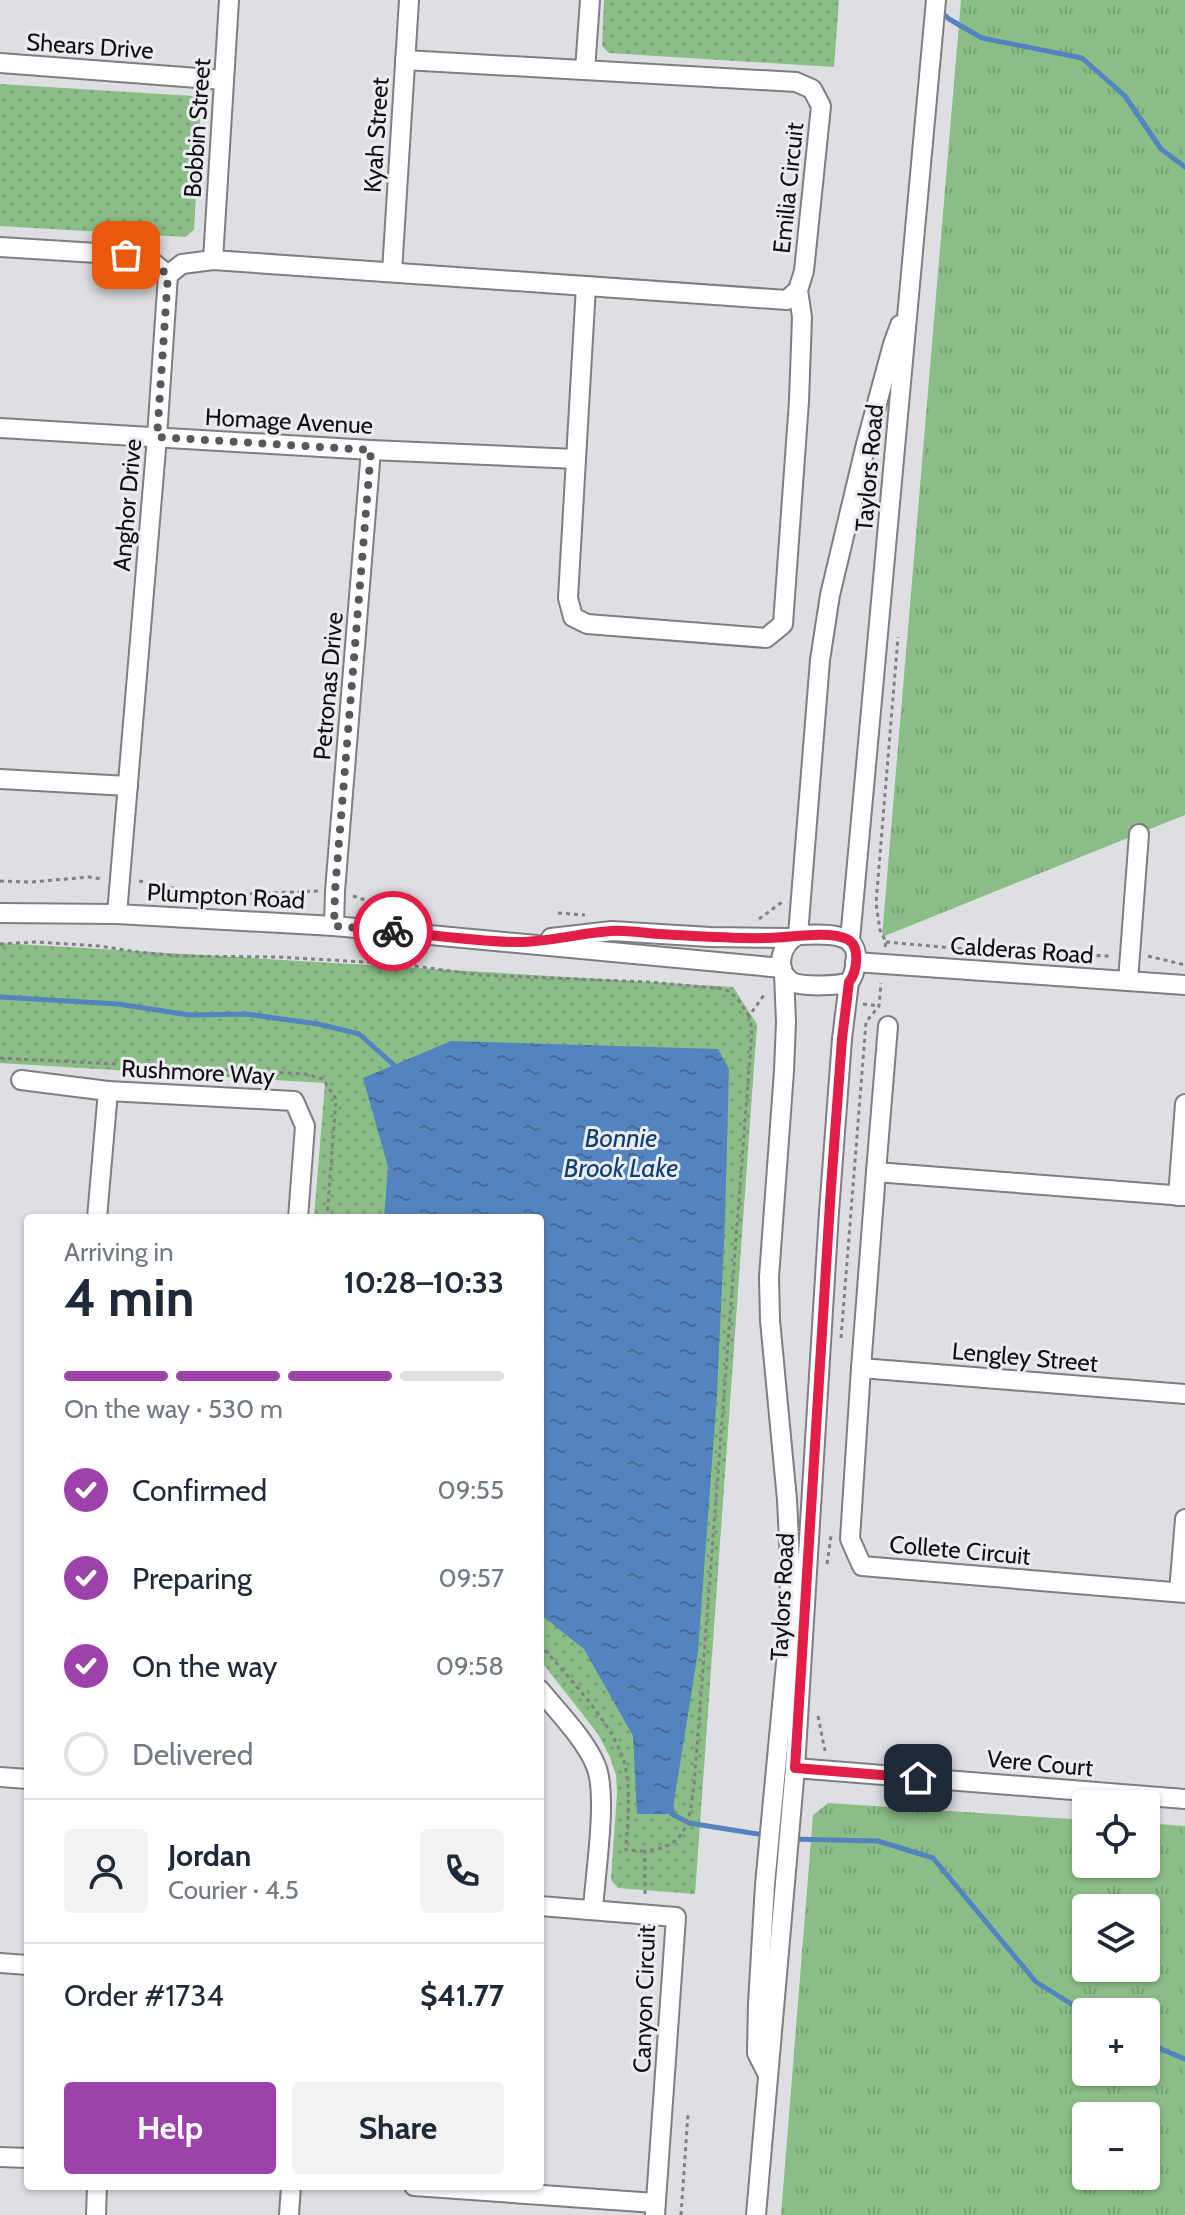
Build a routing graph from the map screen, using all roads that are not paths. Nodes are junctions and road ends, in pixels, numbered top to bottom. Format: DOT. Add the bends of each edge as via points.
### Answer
graph roads {
  1 [pos="229,0"];
  2 [pos="409,0"];
  3 [pos="590,0"];
  4 [pos="936,0"];
  5 [pos="405,60"];
  6 [pos="0,63"];
  7 [pos="585,70"];
  8 [pos="224,80"];
  9 [pos="0,247"];
  10 [pos="213,260"];
  11 [pos="392,272"];
  12 [pos="168,275"];
  13 [pos="586,286"];
  14 [pos="798,290"];
  15 [pos="909,302"];
  16 [pos="0,428"];
  17 [pos="157,437"];
  18 [pos="371,450"];
  19 [pos="576,459"];
  20 [pos="0,779"];
  21 [pos="128,786"];
  22 [pos="1139,834"];
  23 [pos="0,913"];
  24 [pos="117,914"];
  25 [pos="334,926"];
  26 [pos="794,937"];
  27 [pos="850,940"];
  28 [pos="516,942"];
  29 [pos="855,962"];
  30 [pos="783,971"];
  31 [pos="1128,981"];
  32 [pos="849,982"];
  33 [pos="1185,985"];
  34 [pos="888,1026"];
  35 [pos="21,1080"];
  36 [pos="108,1091"];
  37 [pos="1185,1104"];
  38 [pos="876,1172"];
  39 [pos="1181,1196"];
  40 [pos="97,1214"];
  41 [pos="298,1214"];
  42 [pos="861,1368"];
  43 [pos="1185,1394"];
  44 [pos="1185,1519"];
  45 [pos="1182,1593"];
  46 [pos="544,1695"];
  47 [pos="795,1768"];
  48 [pos="0,1777"];
  49 [pos="24,1779"];
  50 [pos="1185,1799"];
  51 [pos="544,1906"];
  52 [pos="593,1910"];
  53 [pos="0,1963"];
  54 [pos="24,1965"];
  55 [pos="769,2076"];
  56 [pos="0,2157"];
  57 [pos="24,2158"];
  58 [pos="97,2190"];
  59 [pos="291,2190"];
  60 [pos="464,2190"];
  61 [pos="655,2209"];
  62 [pos="96,2215"];
  63 [pos="289,2215"];
  64 [pos="756,2215"];
  1 -- 8 [label="street, Bobbin Street"];
  2 -- 5 [label="street, Kyah Street"];
  3 -- 7 [label="street"];
  4 -- 15 [label="street, Taylors Road"];
  5 -- 7 [label="street, Emilia Circuit"];
  5 -- 11 [label="street, Kyah Street"];
  6 -- 8 [label="street, Shears Drive"];
  7 -- 14 [label="street, Emilia Circuit" via="796,82 812,89 821,106"];
  8 -- 10 [label="street, Bobbin Street"];
  9 -- 12 [label="street" via="145,256"];
  10 -- 11 [label="street, Emilia Circuit"];
  10 -- 12 [label="street, Emilia Circuit" via="182,264"];
  11 -- 13 [label="street, Emilia Circuit"];
  12 -- 17 [label="street, Anghor Drive"];
  13 -- 14 [label="street, Emilia Circuit" via="787,300"];
  13 -- 19 [label="street"];
  14 -- 19 [label="street" via="799,401 783,624 766,638 587,624 573,617 568,598"];
  15 -- 26 [label="street" via="883,379 830,595"];
  15 -- 27 [label="street, Taylors Road"];
  16 -- 17 [label="street, Homage Avenue"];
  17 -- 18 [label="street, Homage Avenue"];
  17 -- 21 [label="street, Anghor Drive"];
  18 -- 19 [label="street, Homage Avenue"];
  18 -- 25 [label="street, Petronas Drive"];
  20 -- 21 [label="street"];
  21 -- 24 [label="street, Anghor Drive"];
  22 -- 31 [label="street"];
  23 -- 24 [label="street, Plumpton Road"];
  24 -- 25 [label="street, Plumpton Road"];
  25 -- 28 [label="street, Plumpton Road"];
  26 -- 27 [label="street"];
  26 -- 28 [label="street" via="612,931"];
  26 -- 30 [label="street" via="783,951"];
  27 -- 29 [label="street"];
  28 -- 30 [label="street, Plumpton Road"];
  29 -- 31 [label="street, Calderas Road"];
  29 -- 32 [label="street"];
  30 -- 32 [label="street" via="797,983"];
  30 -- 55 [label="street" via="784,1071 769,1277 787,1500 789,1631 758,2004 757,2053"];
  31 -- 33 [label="street, Calderas Road"];
  32 -- 47 [label="street, Taylors Road"];
  34 -- 38 [label="street, Collete Circuit"];
  35 -- 36 [label="street"];
  36 -- 40 [label="street, Rushmore Way"];
  36 -- 41 [label="street, Rushmore Way" via="294,1101 305,1126"];
  37 -- 39 [label="street"];
  38 -- 39 [label="street"];
  38 -- 42 [label="street, Collete Circuit"];
  42 -- 43 [label="street, Lengley Street"];
  42 -- 45 [label="street, Collete Circuit" via="850,1539 862,1566"];
  44 -- 45 [label="street"];
  46 -- 52 [label="street" via="596,1766 602,1796"];
  47 -- 50 [label="street, Vere Court"];
  47 -- 55 [label="street, Taylors Road"];
  48 -- 49 [label="street"];
  51 -- 52 [label="street, Canyon Circuit"];
  52 -- 61 [label="street, Canyon Circuit" via="676,1917"];
  53 -- 54 [label="street"];
  55 -- 64 [label="street, Taylors Road"];
  56 -- 57 [label="street"];
  58 -- 62 [label="street"];
  59 -- 63 [label="street"];
  60 -- 61 [label="street"];
}
